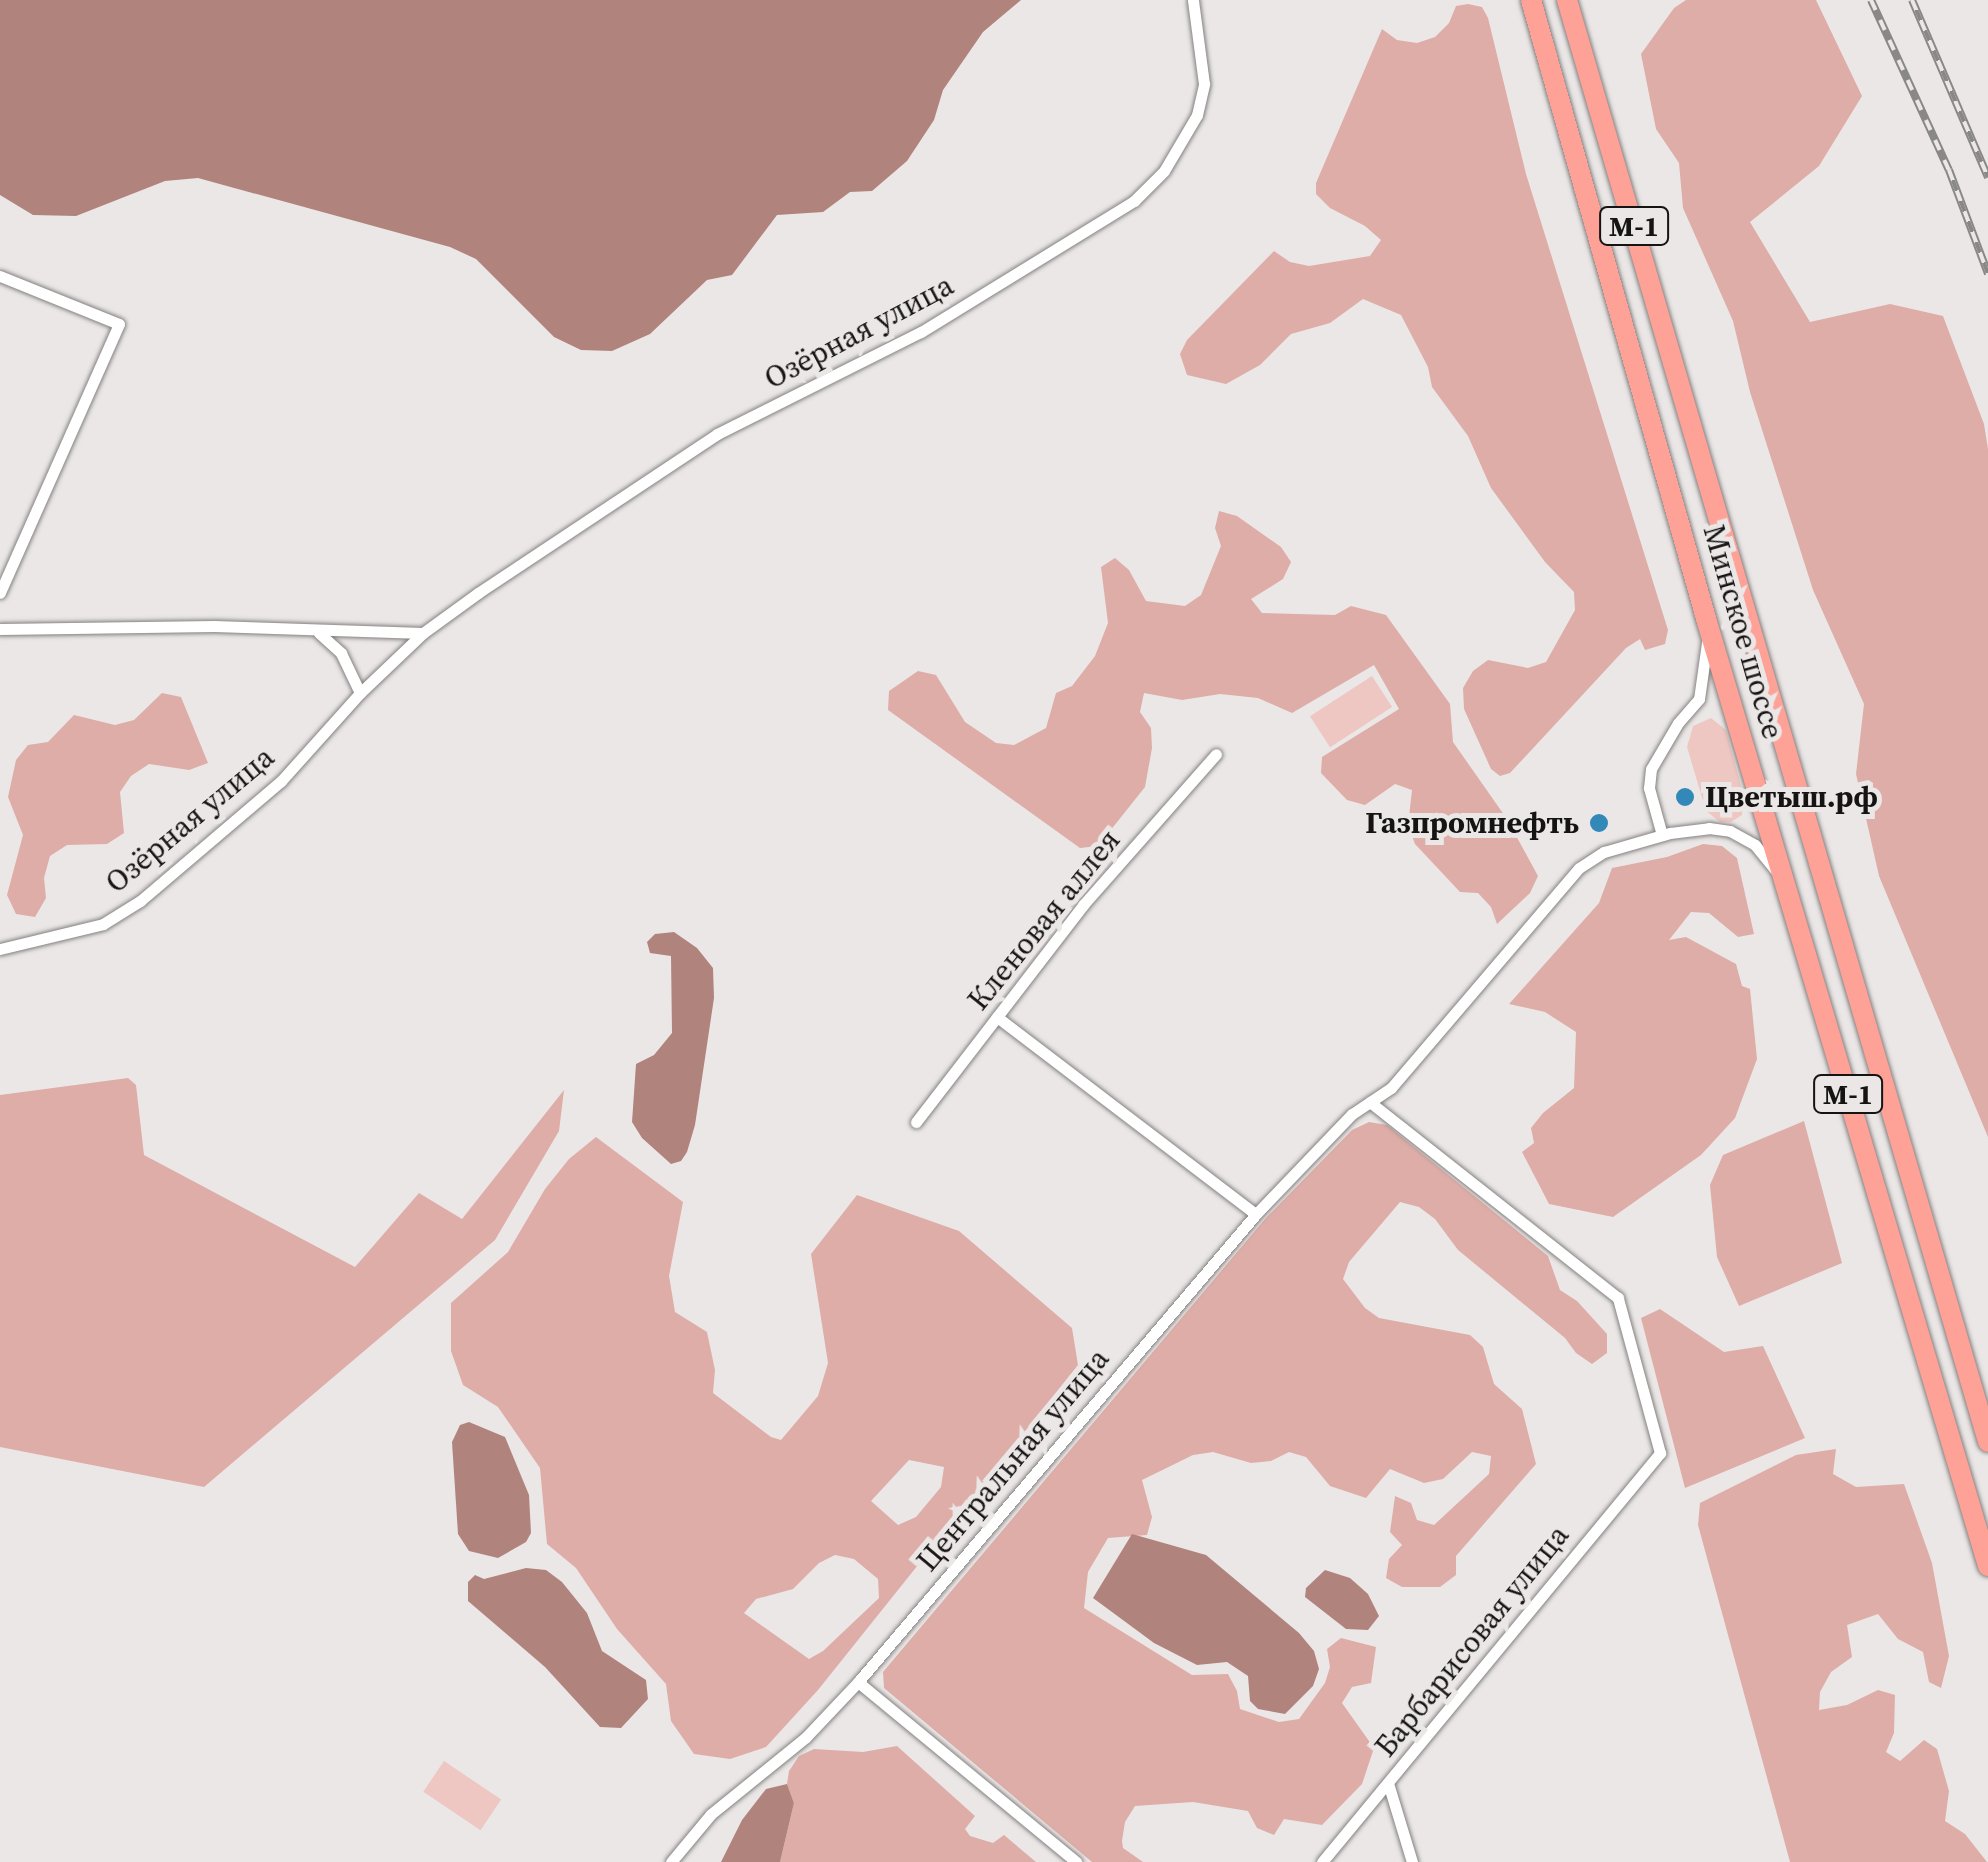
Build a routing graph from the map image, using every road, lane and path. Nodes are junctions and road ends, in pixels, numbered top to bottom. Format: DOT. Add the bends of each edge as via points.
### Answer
graph roads {
  1 [pos="1193,0"];
  2 [pos="1531,0"];
  3 [pos="1568,0"];
  4 [pos="0,276"];
  5 [pos="0,593"];
  6 [pos="1708,622"];
  7 [pos="0,629"];
  8 [pos="319,633"];
  9 [pos="423,633"];
  10 [pos="360,693"];
  11 [pos="1216,754"];
  12 [pos="1662,835"];
  13 [pos="1786,887"];
  14 [pos="0,949"];
  15 [pos="997,1017"];
  16 [pos="1370,1102"];
  17 [pos="916,1122"];
  18 [pos="1256,1214"];
  19 [pos="1988,1442"];
  20 [pos="1988,1566"];
  21 [pos="858,1682"];
  22 [pos="1388,1783"];
  23 [pos="671,1862"];
  24 [pos="1076,1862"];
  25 [pos="1322,1862"];
  26 [pos="1412,1862"];
  1 -- 9 [label="street, Озёрная улица" via="1204,84 1197,115 1164,171 1134,201 920,332 717,434"];
  2 -- 6 [label="highway, Минское шоссе / М-1"];
  3 -- 19 [label="highway, Минское шоссе / М-1"];
  4 -- 5 [label="street" via="119,324"];
  6 -- 12 [label="street" via="1699,699 1651,769 1649,788"];
  6 -- 13 [label="highway, Минское шоссе / М-1"];
  7 -- 8 [label="street" via="195,626"];
  8 -- 9 [label="street"];
  8 -- 10 [label="street" via="340,654"];
  9 -- 10 [label="street, Озёрная улица"];
  10 -- 14 [label="street, Озёрная улица" via="281,781 140,901 103,924"];
  11 -- 15 [label="street, Кленовая аллея" via="1083,905"];
  12 -- 13 [label="street" via="1730,831 1756,845"];
  12 -- 16 [label="street, Центральная улица" via="1589,858 1391,1088"];
  13 -- 20 [label="highway, Минское шоссе / М-1"];
  15 -- 17 [label="street, Кленовая аллея"];
  15 -- 18 [label="street"];
  16 -- 18 [label="street, Центральная улица"];
  16 -- 22 [label="street, Барбарисовая улица" via="1618,1298 1660,1452"];
  18 -- 21 [label="street, Центральная улица"];
  21 -- 23 [label="street, Центральная улица" via="806,1737 711,1814"];
  21 -- 24 [label="street"];
  22 -- 25 [label="street, Барбарисовая улица"];
  22 -- 26 [label="street"];
}
